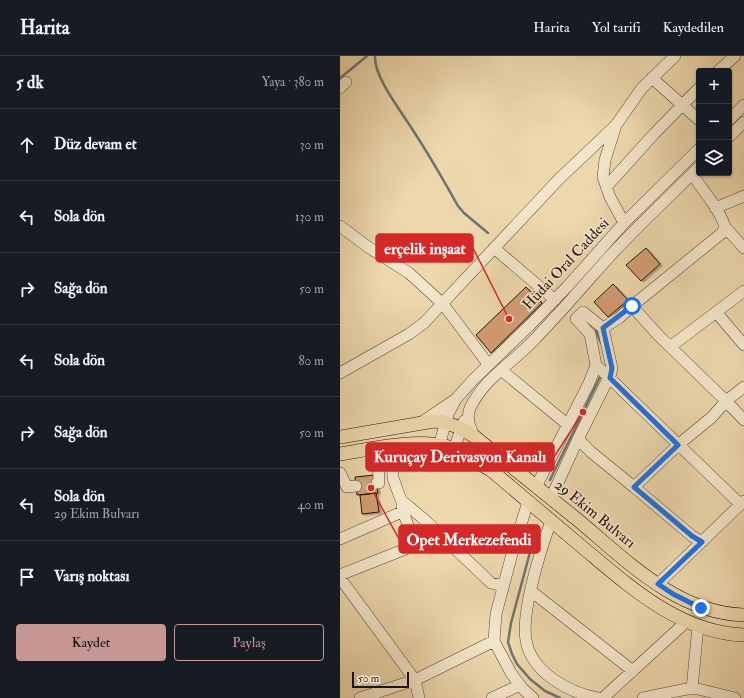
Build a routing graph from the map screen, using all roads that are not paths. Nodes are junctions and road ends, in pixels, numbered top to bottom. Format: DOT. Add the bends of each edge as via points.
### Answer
graph roads {
  1 [pos="675,56"];
  2 [pos="735,56"];
  3 [pos="721,68"];
  4 [pos="652,78"];
  5 [pos="696,91"];
  6 [pos="682,105"];
  7 [pos="744,105"];
  8 [pos="696,117"];
  9 [pos="732,117"];
  10 [pos="744,122"];
  11 [pos="616,125"];
  12 [pos="732,134"];
  13 [pos="696,153"];
  14 [pos="695,171"];
  15 [pos="607,186"];
  16 [pos="744,196"];
  17 [pos="715,208"];
  18 [pos="624,223"];
  19 [pos="340,226"];
  20 [pos="725,227"];
  21 [pos="494,248"];
  22 [pos="744,248"];
  23 [pos="744,291"];
  24 [pos="555,300"];
  25 [pos="443,304"];
  26 [pos="632,306"];
  27 [pos="716,312"];
  28 [pos="603,328"];
  29 [pos="744,345"];
  30 [pos="670,347"];
  31 [pos="488,364"];
  32 [pos="501,370"];
  33 [pos="603,371"];
  34 [pos="340,374"];
  35 [pos="744,387"];
  36 [pos="456,398"];
  37 [pos="726,401"];
  38 [pos="471,407"];
  39 [pos="744,420"];
  40 [pos="446,422"];
  41 [pos="419,424"];
  42 [pos="567,424"];
  43 [pos="461,428"];
  44 [pos="340,437"];
  45 [pos="476,437"];
  46 [pos="578,439"];
  47 [pos="678,445"];
  48 [pos="392,446"];
  49 [pos="439,446"];
  50 [pos="378,448"];
  51 [pos="454,449"];
  52 [pos="340,454"];
  53 [pos="340,473"];
  54 [pos="377,484"];
  55 [pos="356,486"];
  56 [pos="536,487"];
  57 [pos="634,487"];
  58 [pos="551,498"];
  59 [pos="528,502"];
  60 [pos="742,502"];
  61 [pos="407,510"];
  62 [pos="551,521"];
  63 [pos="441,535"];
  64 [pos="340,539"];
  65 [pos="702,542"];
  66 [pos="415,546"];
  67 [pos="340,575"];
  68 [pos="340,578"];
  69 [pos="658,584"];
  70 [pos="503,586"];
  71 [pos="531,591"];
  72 [pos="744,615"];
  73 [pos="692,623"];
  74 [pos="744,635"];
  75 [pos="494,641"];
  76 [pos="633,671"];
  77 [pos="416,680"];
  78 [pos="520,685"];
  79 [pos="692,689"];
  80 [pos="360,698"];
  81 [pos="420,698"];
  82 [pos="492,698"];
  83 [pos="533,698"];
  84 [pos="597,698"];
  85 [pos="603,698"];
  86 [pos="643,698"];
  87 [pos="735,698"];
  1 -- 4 [label="street"];
  2 -- 3 [label="street"];
  4 -- 6 [label="street"];
  4 -- 11 [label="street"];
  5 -- 6 [label="street"];
  6 -- 8 [label="street"];
  6 -- 15 [label="street"];
  7 -- 9 [label="street"];
  10 -- 12 [label="street"];
  11 -- 15 [label="street" via="605,160 603,177"];
  11 -- 21 [label="street" via="559,179"];
  13 -- 18 [label="street, Hüdai Oral Caddesi"];
  14 -- 17 [label="street"];
  14 -- 32 [label="street, Hüdai Oral Caddesi" via="639,225 535,340"];
  15 -- 18 [label="street"];
  16 -- 17 [label="street"];
  17 -- 20 [label="street"];
  18 -- 24 [label="street, Hüdai Oral Caddesi"];
  19 -- 25 [label="street" via="409,273"];
  20 -- 22 [label="street"];
  20 -- 26 [label="street" via="722,233"];
  21 -- 24 [label="street"];
  21 -- 25 [label="street"];
  23 -- 27 [label="street"];
  24 -- 31 [label="street, Hüdai Oral Caddesi"];
  25 -- 31 [label="street"];
  25 -- 34 [label="street" via="409,334"];
  26 -- 28 [label="street"];
  26 -- 30 [label="street"];
  27 -- 29 [label="street"];
  27 -- 30 [label="street"];
  28 -- 33 [label="street" via="612,368"];
  28 -- 33 [label="street" via="583,312 576,319 590,334"];
  30 -- 37 [label="street"];
  31 -- 36 [label="street, Hüdai Oral Caddesi"];
  32 -- 38 [label="street, Hüdai Oral Caddesi" via="487,384"];
  32 -- 42 [label="street"];
  33 -- 42 [label="street" via="589,383"];
  33 -- 46 [label="street"];
  33 -- 47 [label="street"];
  35 -- 37 [label="street"];
  36 -- 40 [label="street"];
  36 -- 41 [label="street"];
  37 -- 39 [label="street"];
  37 -- 47 [label="street" via="712,417"];
  38 -- 43 [label="street, Hüdai Oral Caddesi"];
  38 -- 45 [label="street" via="469,423"];
  40 -- 41 [label="main road, 29 Ekim Bulvarı"];
  40 -- 43 [label="main road, 29 Ekim Bulvarı"];
  40 -- 49 [label="street"];
  41 -- 44 [label="main road, 29 Ekim Bulvarı"];
  42 -- 56 [label="street"];
  43 -- 45 [label="main road, 29 Ekim Bulvarı"];
  43 -- 51 [label="street, Hüdai Oral Caddesi"];
  45 -- 56 [label="main road, 29 Ekim Bulvarı"];
  46 -- 57 [label="street"];
  46 -- 58 [label="street"];
  47 -- 57 [label="street"];
  47 -- 60 [label="street"];
  48 -- 49 [label="main road"];
  48 -- 50 [label="main road"];
  48 -- 61 [label="street" via="393,478"];
  49 -- 51 [label="main road"];
  50 -- 52 [label="main road"];
  50 -- 54 [label="street"];
  51 -- 59 [label="main road" via="492,471"];
  53 -- 55 [label="street" via="347,487"];
  56 -- 58 [label="main road, 29 Ekim Bulvarı"];
  57 -- 65 [label="street"];
  58 -- 69 [label="main road, 29 Ekim Bulvarı"];
  59 -- 62 [label="main road"];
  59 -- 70 [label="street"];
  60 -- 65 [label="street"];
  61 -- 63 [label="street"];
  61 -- 64 [label="street"];
  61 -- 66 [label="street"];
  62 -- 71 [label="street" via="542,545"];
  62 -- 73 [label="main road" via="635,591 673,615"];
  63 -- 66 [label="street"];
  63 -- 70 [label="street" via="491,583"];
  65 -- 69 [label="street"];
  66 -- 67 [label="street"];
  68 -- 77 [label="street"];
  69 -- 72 [label="main road, 29 Ekim Bulvarı" via="701,608"];
  70 -- 75 [label="street" via="496,614"];
  71 -- 76 [label="street"];
  71 -- 84 [label="street" via="525,627 526,641 532,658 555,681 579,693"];
  73 -- 74 [label="main road" via="720,632"];
  73 -- 76 [label="street"];
  73 -- 79 [label="street"];
  75 -- 77 [label="street"];
  75 -- 78 [label="street"];
  76 -- 85 [label="street"];
  77 -- 80 [label="street"];
  77 -- 81 [label="street"];
  78 -- 82 [label="street"];
  78 -- 83 [label="street"];
  79 -- 86 [label="street"];
  79 -- 87 [label="street"];
}
